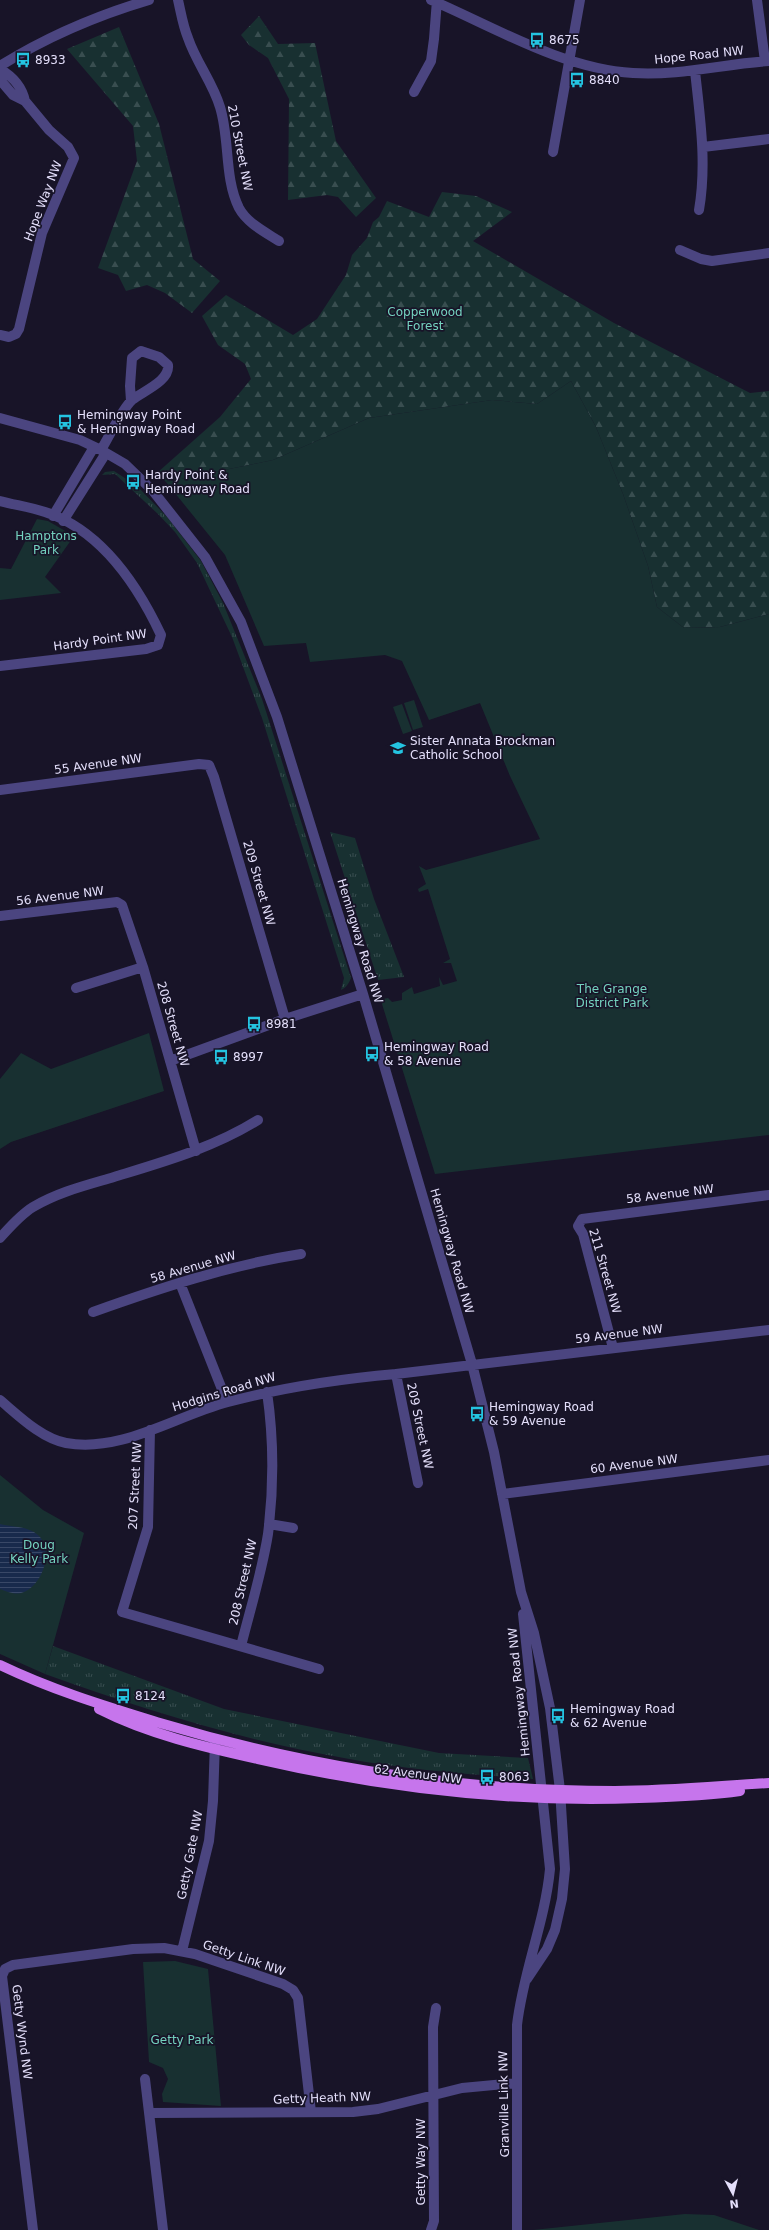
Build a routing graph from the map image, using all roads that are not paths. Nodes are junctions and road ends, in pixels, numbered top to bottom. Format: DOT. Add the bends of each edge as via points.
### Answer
graph roads {
  1 [pos="149,0"];
  2 [pos="178,0"];
  3 [pos="580,0"];
  4 [pos="756,0"];
  5 [pos="435,1"];
  6 [pos="120,4"];
  7 [pos="568,60"];
  8 [pos="767,61"];
  9 [pos="0,67"];
  10 [pos="694,71"];
  11 [pos="0,75"];
  12 [pos="414,92"];
  13 [pos="25,101"];
  14 [pos="769,139"];
  15 [pos="703,147"];
  16 [pos="553,152"];
  17 [pos="699,210"];
  18 [pos="279,241"];
  19 [pos="680,250"];
  20 [pos="769,253"];
  21 [pos="0,335"];
  22 [pos="131,401"];
  23 [pos="0,418"];
  24 [pos="100,450"];
  25 [pos="0,501"];
  26 [pos="53,516"];
  27 [pos="63,521"];
  28 [pos="0,666"];
  29 [pos="199,764"];
  30 [pos="0,790"];
  31 [pos="122,905"];
  32 [pos="0,916"];
  33 [pos="143,967"];
  34 [pos="76,988"];
  35 [pos="363,994"];
  36 [pos="285,1019"];
  37 [pos="170,1061"];
  38 [pos="258,1120"];
  39 [pos="196,1151"];
  40 [pos="769,1195"];
  41 [pos="578,1226"];
  42 [pos="0,1238"];
  43 [pos="301,1254"];
  44 [pos="180,1283"];
  45 [pos="93,1312"];
  46 [pos="769,1330"];
  47 [pos="613,1348"];
  48 [pos="472,1364"];
  49 [pos="396,1374"];
  50 [pos="267,1392"];
  51 [pos="0,1400"];
  52 [pos="227,1402"];
  53 [pos="150,1430"];
  54 [pos="769,1460"];
  55 [pos="418,1483"];
  56 [pos="502,1494"];
  57 [pos="269,1524"];
  58 [pos="293,1528"];
  59 [pos="521,1592"];
  60 [pos="241,1646"];
  61 [pos="0,1665"];
  62 [pos="319,1669"];
  63 [pos="75,1697"];
  64 [pos="215,1739"];
  65 [pos="214,1750"];
  66 [pos="769,1785"];
  67 [pos="542,1789"];
  68 [pos="560,1790"];
  69 [pos="544,1800"];
  70 [pos="561,1801"];
  71 [pos="182,1951"];
  72 [pos="527,1979"];
  73 [pos="436,2008"];
  74 [pos="145,2079"];
  75 [pos="516,2083"];
  76 [pos="434,2094"];
  77 [pos="311,2112"];
  78 [pos="149,2113"];
  79 [pos="33,2230"];
  80 [pos="163,2230"];
  81 [pos="431,2230"];
  82 [pos="517,2230"];
  1 -- 6 [label="street"];
  2 -- 18 [label="street, 210 Street NW" via="188,39 220,107 232,189 240,209 259,228"];
  3 -- 7 [label="street"];
  4 -- 8 [label="street"];
  5 -- 7 [label="street, Hope Road NW"];
  5 -- 12 [label="street" via="430,61"];
  6 -- 9 [label="street" via="63,30"];
  7 -- 10 [label="street, Hope Road NW" via="601,70 633,73 666,74"];
  7 -- 16 [label="street"];
  8 -- 10 [label="street, Hope Road NW"];
  9 -- 13 [label="street, Hope Way NW" via="23,91"];
  10 -- 15 [label="street"];
  11 -- 13 [label="street, Hope Way NW" via="13,95"];
  13 -- 21 [label="street, Hope Way NW" via="74,158 42,233 19,329 16,334 9,337"];
  14 -- 15 [label="street"];
  15 -- 17 [label="street" via="703,188"];
  19 -- 20 [label="street" via="712,261"];
  22 -- 22 [label="street" via="165,377 169,370 168,365 159,357 141,351 132,358"];
  22 -- 24 [label="street"];
  23 -- 24 [label="street, Hemingway Road NW" via="80,440"];
  24 -- 26 [label="street"];
  24 -- 27 [label="street"];
  24 -- 35 [label="street, Hemingway Road NW" via="125,464 153,491 204,557 241,622 277,717"];
  25 -- 26 [label="street, Hardy Point NW"];
  26 -- 27 [label="street, Hardy Point NW"];
  27 -- 28 [label="street, Hardy Point NW" via="75,526 105,550 126,575 152,615 161,640 158,645 146,649"];
  29 -- 30 [label="street, 55 Avenue NW"];
  29 -- 36 [label="street, 209 Street NW" via="209,765 214,777"];
  31 -- 32 [label="street, 56 Avenue NW" via="117,902"];
  31 -- 33 [label="street, 208 Street NW"];
  33 -- 34 [label="street"];
  33 -- 37 [label="street, 208 Street NW"];
  35 -- 36 [label="street"];
  35 -- 48 [label="street, Hemingway Road NW"];
  36 -- 37 [label="street"];
  37 -- 39 [label="street, 208 Street NW"];
  38 -- 39 [label="street" via="237,1133"];
  39 -- 42 [label="street" via="63,1192 34,1206"];
  40 -- 41 [label="street, 58 Avenue NW" via="582,1218"];
  41 -- 47 [label="street, 211 Street NW"];
  43 -- 44 [label="street, 58 Avenue NW" via="264,1260"];
  44 -- 45 [label="street, 58 Avenue NW"];
  44 -- 52 [label="street"];
  46 -- 47 [label="street, 59 Avenue NW"];
  47 -- 48 [label="street, 59 Avenue NW"];
  48 -- 49 [label="street, Hodgins Road NW"];
  48 -- 56 [label="street, Hemingway Road NW"];
  49 -- 50 [label="street, Hodgins Road NW" via="341,1378"];
  49 -- 55 [label="street, 209 Street NW"];
  50 -- 52 [label="street, Hodgins Road NW"];
  50 -- 57 [label="street, 208 Street NW" via="274,1460"];
  51 -- 53 [label="street, Hodgins Road NW" via="26,1422 51,1438 65,1443 95,1446 124,1440"];
  52 -- 53 [label="street, Hodgins Road NW"];
  53 -- 60 [label="street, 207 Street NW" via="148,1527 122,1612"];
  54 -- 56 [label="street, 60 Avenue NW"];
  56 -- 59 [label="street, Hemingway Road NW"];
  57 -- 58 [label="street"];
  57 -- 60 [label="street, 208 Street NW"];
  59 -- 67 [label="street, Hemingway Road NW"];
  59 -- 68 [label="street, Hemingway Road NW" via="534,1633 550,1708"];
  60 -- 62 [label="street"];
  61 -- 63 [label="main road, 62 Avenue NW"];
  63 -- 64 [label="main road, 62 Avenue NW"];
  63 -- 65 [label="main road, 62 Avenue NW" via="127,1724"];
  64 -- 65 [label="street, Getty Gate NW"];
  64 -- 67 [label="main road, 62 Avenue NW" via="304,1760 420,1779"];
  65 -- 69 [label="main road, 62 Avenue NW" via="302,1769 419,1789"];
  65 -- 71 [label="street, Getty Gate NW" via="213,1801 208,1841"];
  66 -- 68 [label="main road, 62 Avenue NW" via="616,1791"];
  66 -- 70 [label="main road, 62 Avenue NW" via="725,1793 676,1797"];
  67 -- 68 [label="main road, 62 Avenue NW"];
  67 -- 69 [label="street, Granville Link NW"];
  68 -- 70 [label="street, Granville Link NW"];
  69 -- 70 [label="main road, 62 Avenue NW"];
  69 -- 72 [label="street, Granville Link NW" via="550,1869 547,1898"];
  70 -- 72 [label="street, Granville Link NW" via="565,1856 561,1906 547,1949"];
  71 -- 77 [label="street, Getty Link NW" via="283,1984 293,1990 298,1998"];
  71 -- 79 [label="street, Getty Wynd NW" via="141,1948 22,1962 5,1969 2,1976"];
  72 -- 75 [label="street, Granville Link NW" via="517,2025"];
  73 -- 76 [label="street, Getty Way NW" via="433,2027"];
  74 -- 78 [label="street"];
  75 -- 76 [label="street, Getty Heath NW" via="462,2088"];
  75 -- 82 [label="street, Granville Link NW"];
  76 -- 77 [label="street, Getty Heath NW" via="367,2111"];
  76 -- 81 [label="street, Getty Way NW" via="434,2221"];
  77 -- 78 [label="street, Getty Heath NW"];
  78 -- 80 [label="street"];
}
